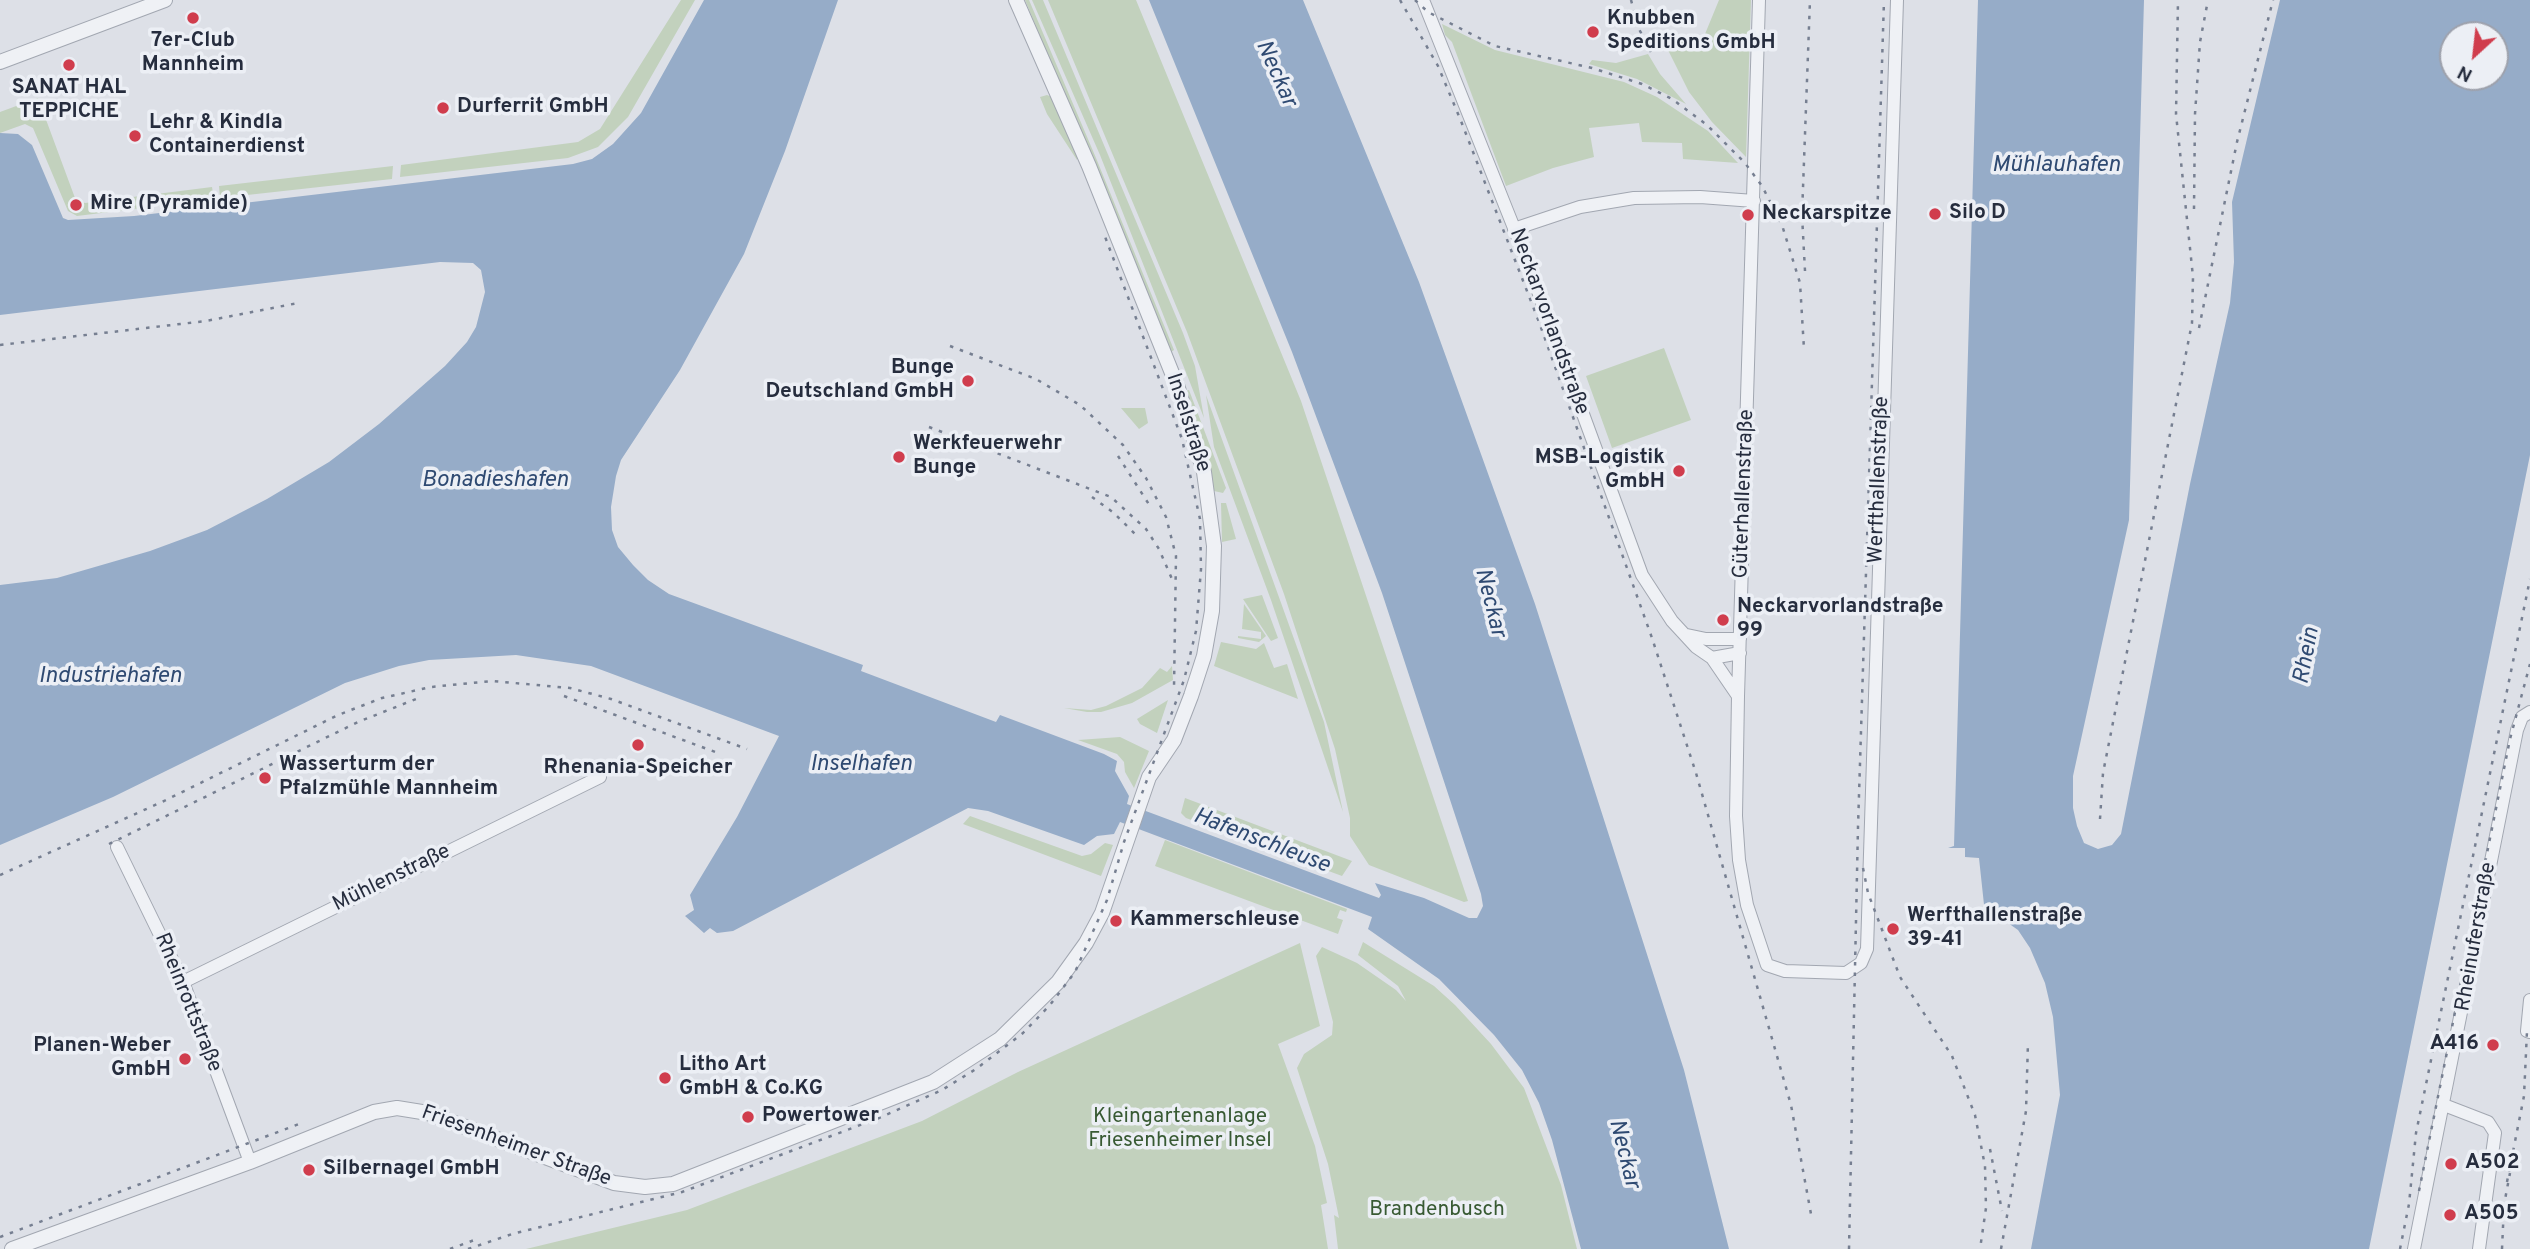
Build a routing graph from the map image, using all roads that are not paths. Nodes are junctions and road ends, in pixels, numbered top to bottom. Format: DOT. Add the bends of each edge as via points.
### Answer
graph roads {
  1 [pos="165,0"];
  2 [pos="1016,0"];
  3 [pos="1423,0"];
  4 [pos="1759,0"];
  5 [pos="1897,0"];
  6 [pos="0,62"];
  7 [pos="1754,201"];
  8 [pos="1514,229"];
  9 [pos="1687,635"];
  10 [pos="1740,639"];
  11 [pos="1740,653"];
  12 [pos="1712,658"];
  13 [pos="1738,696"];
  14 [pos="2530,712"];
  15 [pos="600,777"];
  16 [pos="117,847"];
  17 [pos="1120,856"];
  18 [pos="1863,959"];
  19 [pos="183,982"];
  20 [pos="2530,1000"];
  21 [pos="2529,1032"];
  22 [pos="2444,1105"];
  23 [pos="250,1162"];
  24 [pos="12,1249"];
  25 [pos="2414,1249"];
  26 [pos="2479,1249"];
  1 -- 6 [label="street"];
  2 -- 17 [label="street, Inselstraße" via="1178,388 1210,500 1214,583 1204,656 1174,740 1151,773"];
  3 -- 8 [label="street, Neckarvorlandstraße"];
  4 -- 7 [label="street, Güterhallenstraße"];
  5 -- 18 [label="street, Werfthallenstraße" via="1867,949"];
  7 -- 8 [label="street" via="1634,198 1580,207"];
  7 -- 10 [label="street, Güterhallenstraße"];
  8 -- 9 [label="street, Neckarvorlandstraße" via="1630,548 1654,596"];
  9 -- 10 [label="street"];
  9 -- 12 [label="street, Neckarvorlandstraße"];
  10 -- 11 [label="street, Güterhallenstraße"];
  11 -- 12 [label="street"];
  11 -- 13 [label="street, Güterhallenstraße"];
  12 -- 13 [label="street, Neckarvorlandstraße"];
  13 -- 18 [label="street, Güterhallenstraße" via="1739,860 1763,960 1777,970 1846,973"];
  14 -- 22 [label="street, Rheinuferstraße" via="2522,717 2514,743"];
  15 -- 19 [label="street, Mühlenstraße"];
  16 -- 19 [label="street, Rheinrottstraße"];
  17 -- 23 [label="street, Friesenheimer Straße" via="1107,900 1086,943 1049,993 1000,1039 933,1083 673,1184 614,1183 428,1114 397,1108 374,1112"];
  19 -- 23 [label="street, Rheinrottstraße"];
  20 -- 21 [label="street"];
  22 -- 25 [label="street, Rheinuferstraße"];
  22 -- 26 [label="street" via="2488,1122 2496,1133"];
  23 -- 24 [label="street, Friesenheimer Straße"];
}
